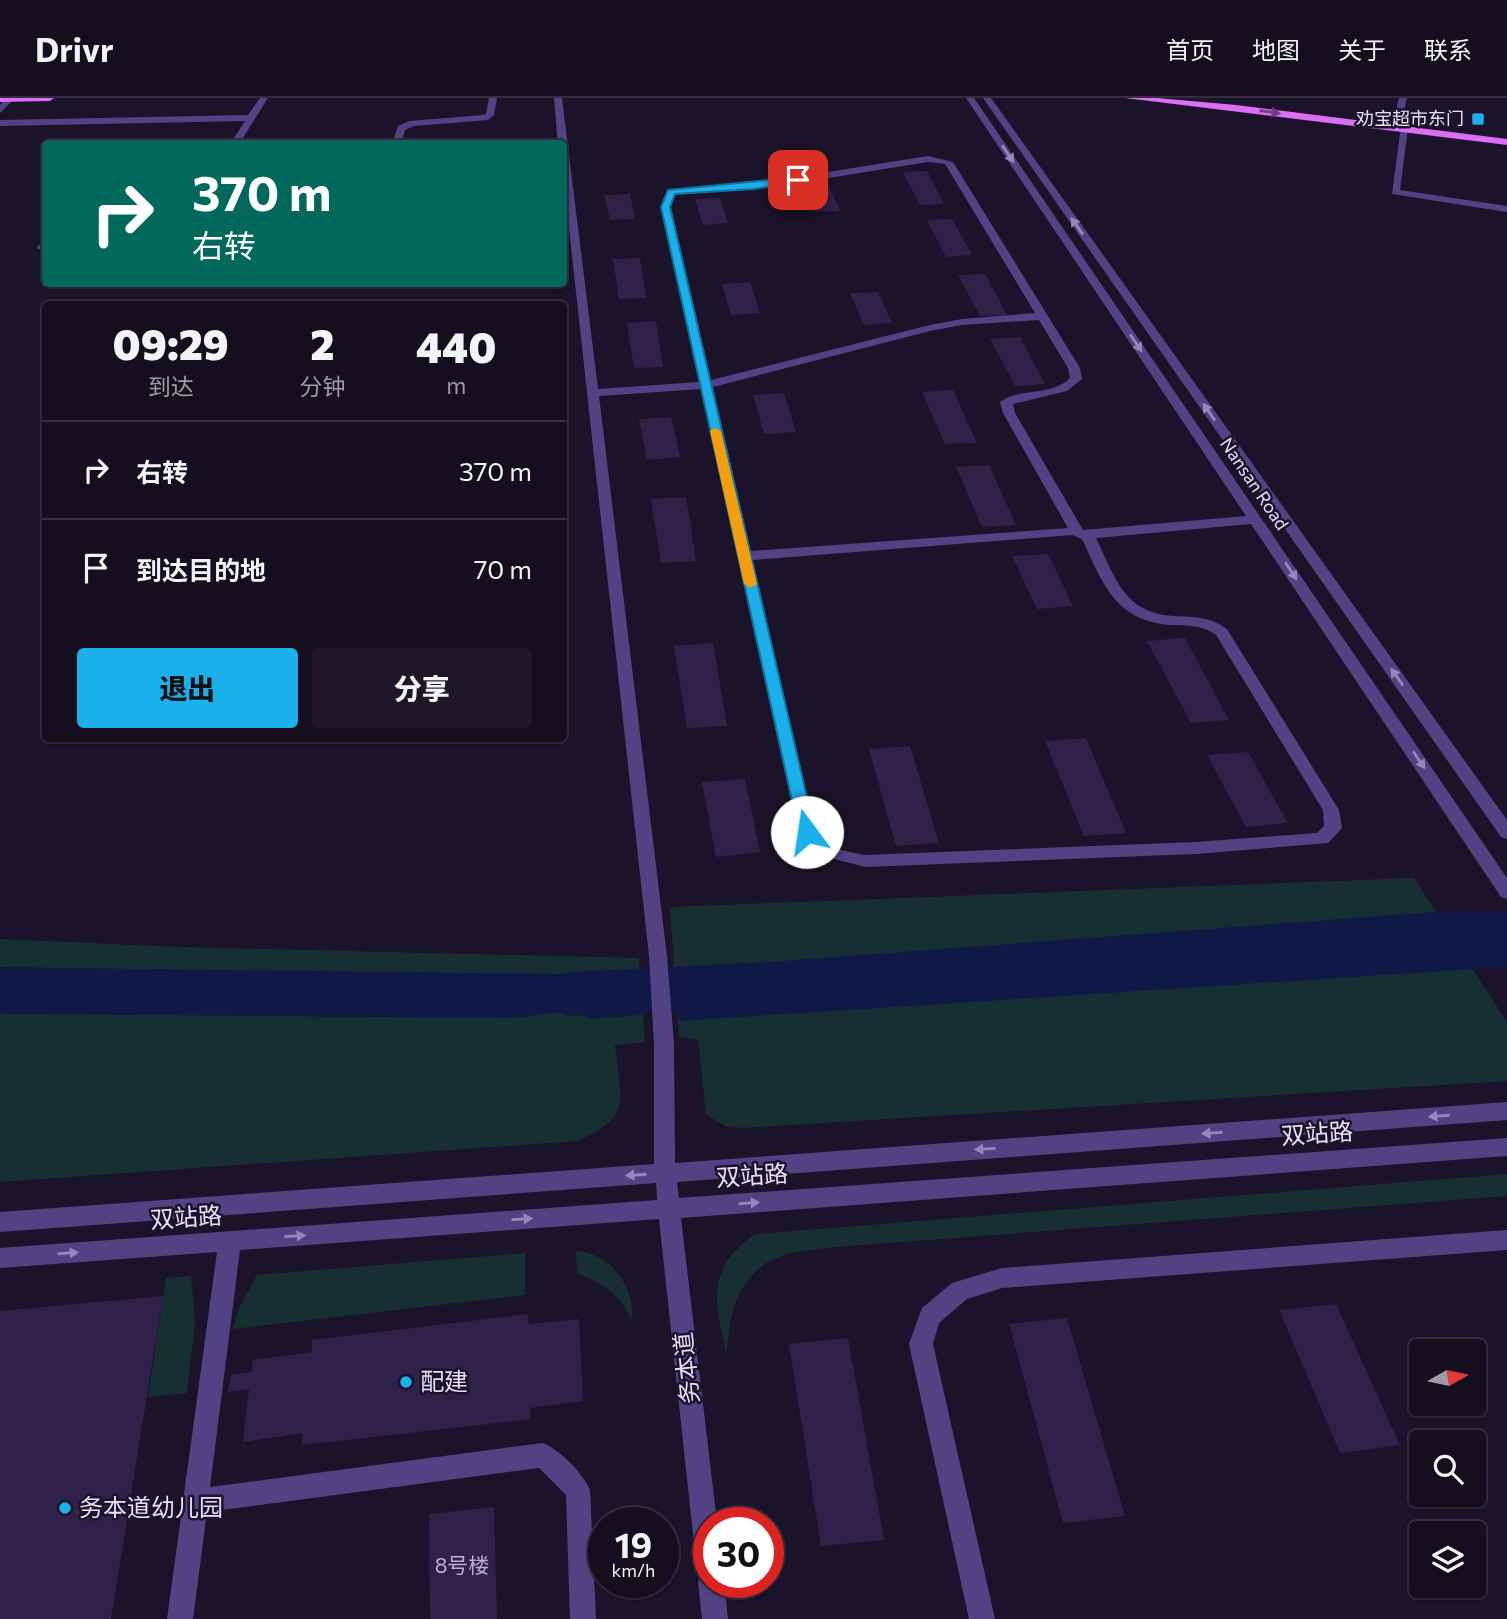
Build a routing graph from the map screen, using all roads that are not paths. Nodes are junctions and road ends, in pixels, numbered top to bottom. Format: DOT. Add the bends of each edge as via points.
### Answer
graph roads {
  1 [pos="50,98"];
  2 [pos="264,98"];
  3 [pos="493,98"];
  4 [pos="558,98"];
  5 [pos="970,98"];
  6 [pos="987,98"];
  7 [pos="1129,98"];
  8 [pos="1403,98"];
  9 [pos="0,99"];
  10 [pos="10,99"];
  11 [pos="0,110"];
  12 [pos="1387,114"];
  13 [pos="1399,115"];
  14 [pos="1410,117"];
  15 [pos="251,118"];
  16 [pos="0,123"];
  17 [pos="1404,128"];
  18 [pos="237,140"];
  19 [pos="397,140"];
  20 [pos="562,140"];
  21 [pos="1507,142"];
  22 [pos="567,179"];
  23 [pos="1507,209"];
  24 [pos="1041,316"];
  25 [pos="705,385"];
  26 [pos="592,393"];
  27 [pos="1256,519"];
  28 [pos="1082,533"];
  29 [pos="744,556"];
  30 [pos="1507,833"];
  31 [pos="1507,892"];
  32 [pos="1507,1111"];
  33 [pos="1507,1147"];
  34 [pos="665,1173"];
  35 [pos="669,1209"];
  36 [pos="0,1222"];
  37 [pos="1507,1240"];
  38 [pos="230,1241"];
  39 [pos="0,1258"];
  40 [pos="195,1501"];
  41 [pos="703,1507"];
  42 [pos="713,1598"];
  43 [pos="180,1619"];
  44 [pos="583,1619"];
  45 [pos="715,1619"];
  46 [pos="982,1619"];
  1 -- 10 [label="main road"];
  2 -- 15 [label="street"];
  3 -- 19 [label="street" via="490,116 412,123 401,128"];
  4 -- 20 [label="street, 务本道"];
  5 -- 27 [label="street, Nansan Road, one-way"];
  30 -- 6 [label="street, Nansan Road, one-way"];
  7 -- 17 [label="main road, one-way"];
  8 -- 13 [label="street"];
  9 -- 10 [label="main road"];
  10 -- 11 [label="street"];
  12 -- 13 [label="main road"];
  13 -- 14 [label="main road"];
  15 -- 16 [label="street" via="198,115"];
  15 -- 18 [label="street"];
  17 -- 21 [label="main road"];
  17 -- 23 [label="street" via="1395,192"];
  22 -- 26 [label="street, 务本道"];
  24 -- 25 [label="street" via="930,328"];
  24 -- 25 [label="street" via="948,162 940,159 772,184 671,192 666,207"];
  24 -- 28 [label="street" via="1074,368 1076,380 1063,391 1006,402"];
  25 -- 26 [label="street"];
  25 -- 29 [label="street"];
  26 -- 34 [label="street, 务本道" via="658,956"];
  27 -- 28 [label="street"];
  27 -- 31 [label="street, Nansan Road, one-way"];
  28 -- 29 [label="street"];
  28 -- 29 [label="street" via="1124,605 1150,617 1208,622 1222,632 1331,810 1333,828 1322,839 865,860 818,849 807,832"];
  32 -- 34 [label="street, 双站路, one-way"];
  35 -- 33 [label="street, 双站路, one-way"];
  34 -- 35 [label="street, 务本道"];
  34 -- 36 [label="street, 双站路, one-way"];
  38 -- 35 [label="street, 双站路, one-way"];
  35 -- 41 [label="street, 务本道"];
  37 -- 46 [label="street" via="1002,1278 960,1290 930,1316 920,1344"];
  39 -- 38 [label="street, 双站路, one-way"];
  38 -- 40 [label="street"];
  40 -- 43 [label="street"];
  40 -- 44 [label="street" via="543,1455 578,1490"];
  42 -- 45 [label="street"];
}
